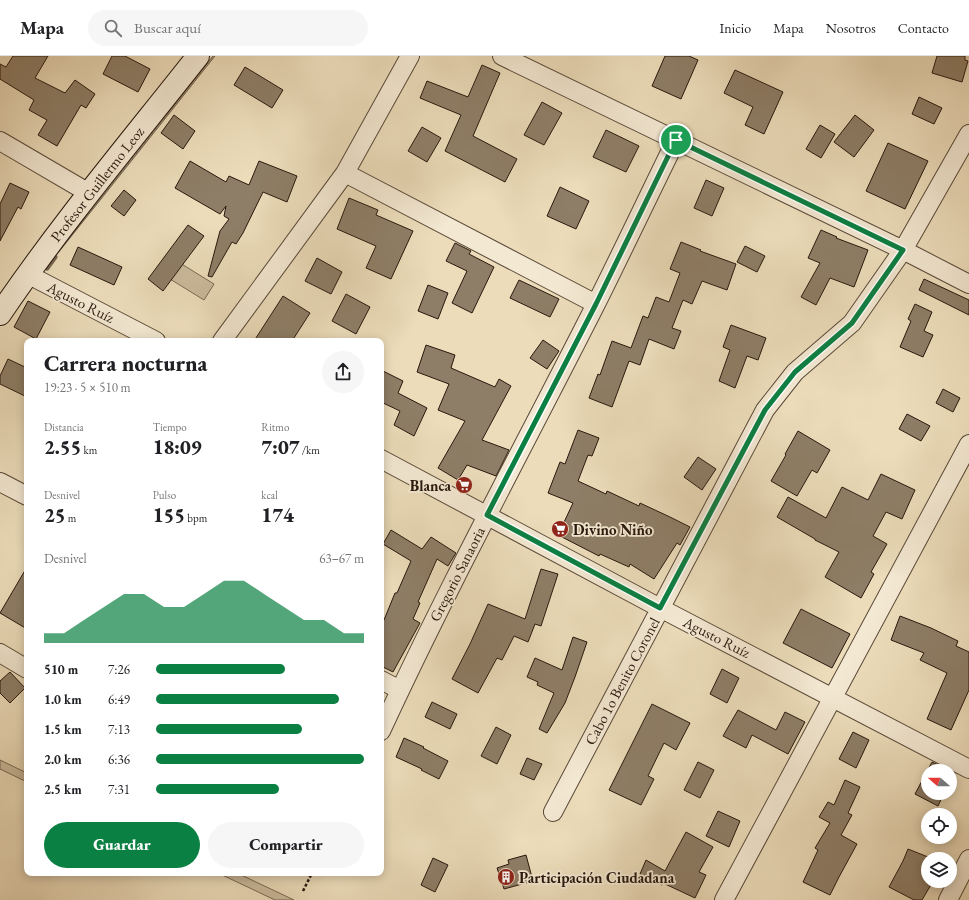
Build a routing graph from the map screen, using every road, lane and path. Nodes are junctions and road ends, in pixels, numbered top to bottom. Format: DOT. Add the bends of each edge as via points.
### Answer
graph roads {
  1 [pos="198,56"];
  2 [pos="410,56"];
  3 [pos="502,56"];
  4 [pos="969,134"];
  5 [pos="676,140"];
  6 [pos="0,141"];
  7 [pos="345,173"];
  8 [pos="89,193"];
  9 [pos="903,250"];
  10 [pos="27,274"];
  11 [pos="969,284"];
  12 [pos="596,304"];
  13 [pos="0,314"];
  14 [pos="150,338"];
  15 [pos="224,338"];
  16 [pos="969,444"];
  17 [pos="384,461"];
  18 [pos="0,482"];
  19 [pos="24,494"];
  20 [pos="487,515"];
  21 [pos="660,608"];
  22 [pos="0,653"];
  23 [pos="24,667"];
  24 [pos="384,682"];
  25 [pos="400,690"];
  26 [pos="833,697"];
  27 [pos="384,725"];
  28 [pos="969,769"];
  29 [pos="553,812"];
  30 [pos="969,859"];
  31 [pos="310,876"];
  32 [pos="303,891"];
  33 [pos="724,900"];
  34 [pos="948,900"];
  1 -- 8 [label="street, Profesor Guillermo Leoz"];
  2 -- 7 [label="street"];
  3 -- 5 [label="street"];
  4 -- 9 [label="street, Cabo 1o Benito Coronel"];
  5 -- 9 [label="street"];
  5 -- 12 [label="street, Gregorio Sanaoria"];
  6 -- 8 [label="street"];
  7 -- 12 [label="street"];
  7 -- 15 [label="street"];
  8 -- 10 [label="street, Profesor Guillermo Leoz"];
  9 -- 11 [label="street"];
  9 -- 21 [label="street, Cabo 1o Benito Coronel" via="852,323 795,372 765,410"];
  10 -- 13 [label="street, Profesor Guillermo Leoz"];
  10 -- 14 [label="street, Agusto Ruíz"];
  12 -- 20 [label="street, Gregorio Sanaoria"];
  16 -- 26 [label="street"];
  17 -- 20 [label="street, Agusto Ruíz"];
  18 -- 19 [label="street"];
  20 -- 21 [label="street, Agusto Ruíz"];
  20 -- 25 [label="street, Gregorio Sanaoria"];
  21 -- 26 [label="street, Agusto Ruíz"];
  21 -- 29 [label="street, Cabo 1o Benito Coronel"];
  22 -- 23 [label="street"];
  24 -- 25 [label="street"];
  25 -- 27 [label="street, Gregorio Sanaoria"];
  26 -- 28 [label="street, Agusto Ruíz"];
  26 -- 33 [label="street"];
  30 -- 34 [label="street"];
  31 -- 32 [label="path"];
}
